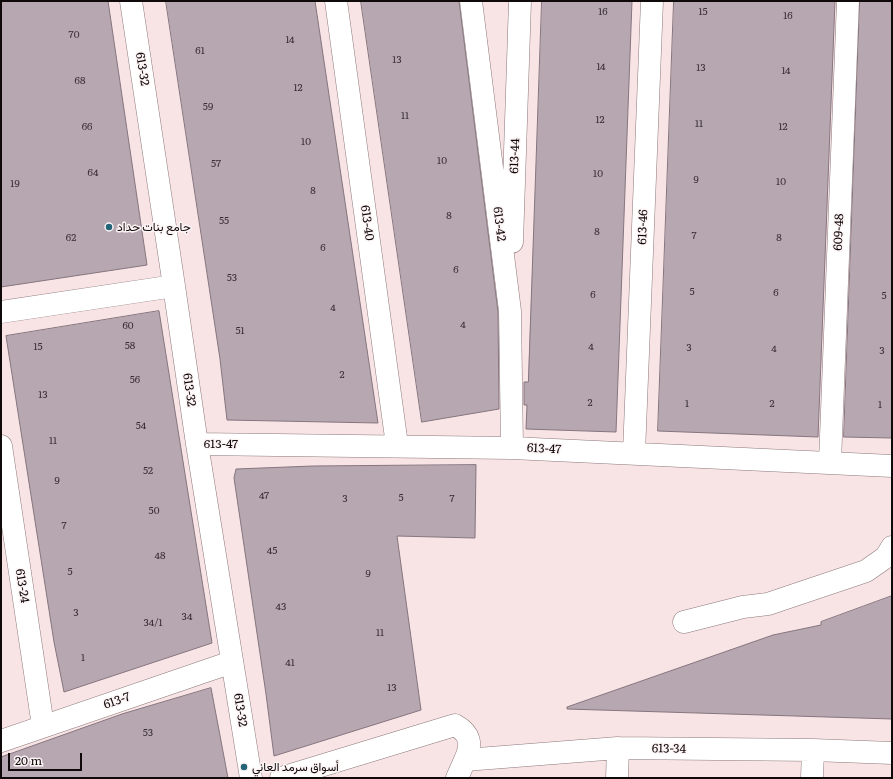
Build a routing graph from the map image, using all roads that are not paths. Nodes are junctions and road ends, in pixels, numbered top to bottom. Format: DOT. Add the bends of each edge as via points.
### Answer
graph roads {
  1 [pos="132,1"];
  2 [pos="336,1"];
  3 [pos="472,1"];
  4 [pos="520,1"];
  5 [pos="652,1"];
  6 [pos="848,1"];
  7 [pos="174,286"];
  8 [pos="510,311"];
  9 [pos="1,312"];
  10 [pos="196,444"];
  11 [pos="397,445"];
  12 [pos="1,446"];
  13 [pos="512,448"];
  14 [pos="634,454"];
  15 [pos="830,462"];
  16 [pos="892,466"];
  17 [pos="8,536"];
  18 [pos="892,547"];
  19 [pos="684,622"];
  20 [pos="232,662"];
  21 [pos="43,726"];
  22 [pos="1,741"];
  23 [pos="618,748"];
  24 [pos="813,750"];
  25 [pos="892,753"];
  26 [pos="461,769"];
  27 [pos="251,778"];
  28 [pos="281,778"];
  29 [pos="617,778"];
  30 [pos="812,778"];
  1 -- 7 [label="street, 613-32"];
  2 -- 11 [label="street, 613-40"];
  3 -- 8 [label="street, 613-42"];
  4 -- 8 [label="street, 613-44"];
  5 -- 14 [label="street, 613-46"];
  6 -- 15 [label="street, 609-48"];
  7 -- 9 [label="street"];
  7 -- 10 [label="street, 613-32"];
  8 -- 13 [label="street, 613-42"];
  10 -- 11 [label="street, 613-47"];
  10 -- 20 [label="street, 613-32"];
  11 -- 13 [label="street, 613-47"];
  12 -- 17 [label="street, 613-24"];
  13 -- 14 [label="street, 613-47"];
  14 -- 15 [label="street, 613-47"];
  15 -- 16 [label="street, 613-47"];
  17 -- 21 [label="street, 613-24"];
  18 -- 19 [label="street" via="886,557 866,571 768,604 743,607"];
  20 -- 21 [label="street, 613-7"];
  20 -- 27 [label="street, 613-32"];
  21 -- 22 [label="street, 613-7"];
  23 -- 24 [label="street, 613-34"];
  23 -- 26 [label="street, 613-34"];
  23 -- 29 [label="street"];
  24 -- 25 [label="street, 613-34"];
  24 -- 30 [label="street"];
  26 -- 28 [label="street" via="469,750 469,738 455,724"];
}
